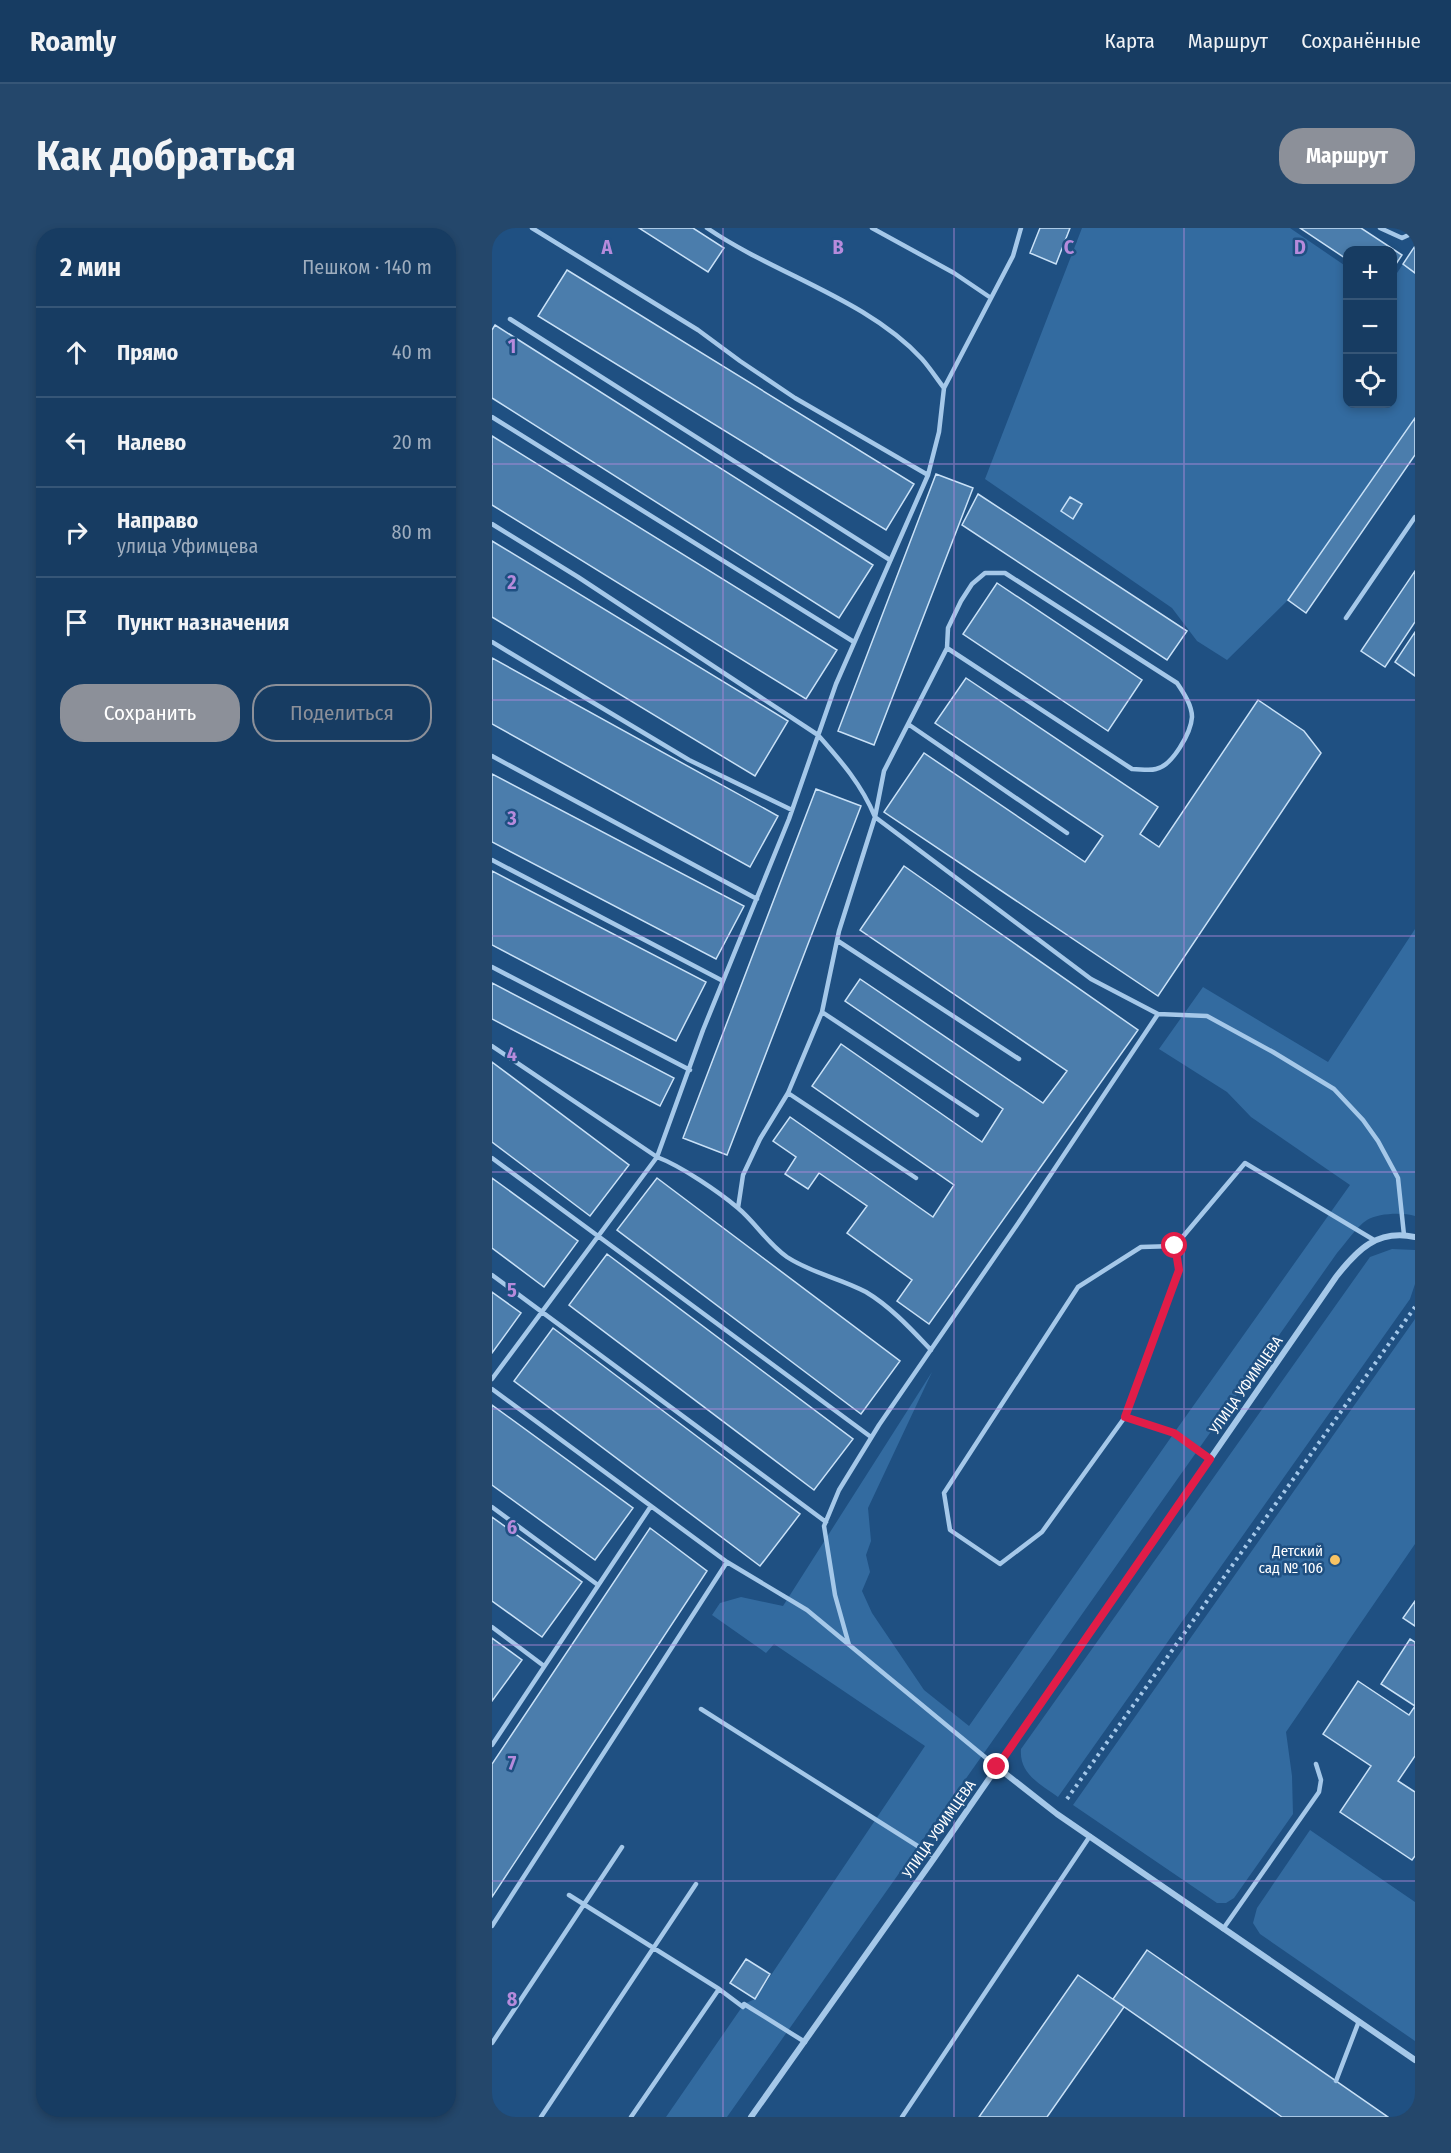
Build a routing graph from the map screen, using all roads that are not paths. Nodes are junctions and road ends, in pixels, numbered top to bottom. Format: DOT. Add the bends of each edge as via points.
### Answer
graph roads {
  1 [pos="532,228"];
  2 [pos="707,228"];
  3 [pos="872,228"];
  4 [pos="1021,228"];
  5 [pos="1380,228"];
  6 [pos="1415,232"];
  7 [pos="991,298"];
  8 [pos="510,319"];
  9 [pos="944,388"];
  10 [pos="492,417"];
  11 [pos="928,476"];
  12 [pos="1415,517"];
  13 [pos="492,524"];
  14 [pos="890,560"];
  15 [pos="1346,618"];
  16 [pos="492,642"];
  17 [pos="854,642"];
  18 [pos="947,648"];
  19 [pos="908,724"];
  20 [pos="818,735"];
  21 [pos="492,756"];
  22 [pos="792,810"];
  23 [pos="875,817"];
  24 [pos="1067,833"];
  25 [pos="492,860"];
  26 [pos="757,899"];
  27 [pos="838,941"];
  28 [pos="492,967"];
  29 [pos="723,981"];
  30 [pos="822,1012"];
  31 [pos="1158,1014"];
  32 [pos="492,1046"];
  33 [pos="1018,1059"];
  34 [pos="690,1070"];
  35 [pos="788,1093"];
  36 [pos="977,1115"];
  37 [pos="657,1157"];
  38 [pos="492,1158"];
  39 [pos="916,1178"];
  40 [pos="738,1208"];
  41 [pos="1404,1235"];
  42 [pos="598,1237"];
  43 [pos="1415,1237"];
  44 [pos="1374,1240"];
  45 [pos="1175,1246"];
  46 [pos="492,1275"];
  47 [pos="543,1312"];
  48 [pos="931,1350"];
  49 [pos="492,1379"];
  50 [pos="492,1389"];
  51 [pos="1125,1417"];
  52 [pos="871,1437"];
  53 [pos="1210,1459"];
  54 [pos="651,1506"];
  55 [pos="492,1507"];
  56 [pos="826,1522"];
  57 [pos="727,1562"];
  58 [pos="598,1585"];
  59 [pos="492,1628"];
  60 [pos="849,1645"];
  61 [pos="544,1666"];
  62 [pos="701,1709"];
  63 [pos="494,1736"];
  64 [pos="492,1745"];
  65 [pos="1316,1764"];
  66 [pos="997,1767"];
  67 [pos="1090,1836"];
  68 [pos="622,1847"];
  69 [pos="935,1857"];
  70 [pos="696,1884"];
  71 [pos="569,1895"];
  72 [pos="584,1904"];
  73 [pos="492,1926"];
  74 [pos="1223,1929"];
  75 [pos="654,1947"];
  76 [pos="719,1989"];
  77 [pos="1359,2021"];
  78 [pos="804,2042"];
  79 [pos="492,2043"];
  80 [pos="1415,2060"];
  81 [pos="1336,2081"];
  82 [pos="541,2117"];
  83 [pos="631,2117"];
  84 [pos="752,2117"];
  85 [pos="902,2117"];
  1 -- 11 [label="lane" via="698,330 795,398"];
  2 -- 9 [label="lane" via="875,320 922,359"];
  3 -- 7 [label="lane"];
  4 -- 7 [label="lane" via="1013,256"];
  5 -- 6 [label="lane" via="1402,238"];
  7 -- 9 [label="lane"];
  8 -- 14 [label="lane"];
  9 -- 11 [label="lane"];
  10 -- 17 [label="lane"];
  11 -- 14 [label="lane"];
  12 -- 15 [label="lane"];
  13 -- 20 [label="lane"];
  14 -- 17 [label="lane"];
  16 -- 22 [label="lane" via="689,760"];
  17 -- 20 [label="lane"];
  18 -- 18 [label="lane" via="948,628 972,584 986,573 1005,573 1177,683 1192,716 1188,736 1157,770 1132,769"];
  18 -- 19 [label="lane"];
  19 -- 23 [label="lane" via="884,771"];
  19 -- 24 [label="lane"];
  20 -- 22 [label="lane"];
  20 -- 23 [label="lane" via="865,793"];
  21 -- 26 [label="lane"];
  22 -- 26 [label="lane"];
  23 -- 27 [label="lane"];
  23 -- 31 [label="lane" via="1091,979"];
  25 -- 29 [label="lane"];
  26 -- 29 [label="lane"];
  27 -- 30 [label="lane"];
  27 -- 33 [label="lane"];
  28 -- 34 [label="lane"];
  29 -- 34 [label="lane"];
  30 -- 35 [label="lane"];
  30 -- 36 [label="lane"];
  31 -- 41 [label="lane" via="1207,1016 1334,1089 1363,1120 1398,1178"];
  31 -- 48 [label="lane"];
  32 -- 37 [label="lane"];
  34 -- 37 [label="lane"];
  35 -- 39 [label="lane"];
  35 -- 40 [label="lane" via="743,1175"];
  37 -- 40 [label="lane" via="673,1163"];
  37 -- 42 [label="lane"];
  38 -- 42 [label="lane"];
  40 -- 48 [label="lane" via="786,1256 804,1268 830,1275 866,1293 900,1317"];
  41 -- 43 [label="street, УЛИЦА УФИМЦЕВА"];
  41 -- 44 [label="street, УЛИЦА УФИМЦЕВА"];
  42 -- 47 [label="lane"];
  42 -- 52 [label="lane"];
  44 -- 45 [label="lane" via="1245,1163"];
  44 -- 53 [label="street, УЛИЦА УФИМЦЕВА" via="1355,1253 1336,1276"];
  45 -- 51 [label="lane" via="1179,1270"];
  45 -- 51 [label="lane" via="1141,1247 1078,1287 944,1493 950,1530 1000,1564 1042,1532"];
  46 -- 47 [label="lane"];
  47 -- 49 [label="lane"];
  47 -- 56 [label="lane"];
  48 -- 52 [label="lane"];
  50 -- 54 [label="lane"];
  51 -- 53 [label="lane" via="1174,1433"];
  52 -- 56 [label="lane" via="839,1490"];
  53 -- 66 [label="street, УЛИЦА УФИМЦЕВА"];
  54 -- 57 [label="lane"];
  54 -- 58 [label="lane"];
  55 -- 58 [label="lane"];
  56 -- 60 [label="lane" via="835,1594"];
  57 -- 60 [label="lane" via="807,1610"];
  57 -- 73 [label="lane"];
  58 -- 61 [label="lane"];
  59 -- 61 [label="lane"];
  60 -- 66 [label="lane"];
  61 -- 63 [label="lane"];
  62 -- 69 [label="lane"];
  63 -- 64 [label="lane"];
  65 -- 74 [label="lane" via="1321,1780 1319,1792"];
  66 -- 67 [label="street"];
  66 -- 69 [label="street, УЛИЦА УФИМЦЕВА"];
  67 -- 74 [label="street"];
  67 -- 85 [label="lane"];
  68 -- 72 [label="lane"];
  69 -- 78 [label="street, УЛИЦА УФИМЦЕВА"];
  70 -- 75 [label="lane"];
  71 -- 72 [label="lane"];
  72 -- 75 [label="lane"];
  72 -- 79 [label="lane"];
  74 -- 77 [label="street"];
  75 -- 76 [label="lane"];
  75 -- 82 [label="lane"];
  76 -- 78 [label="lane" via="742,2007 744,2004"];
  76 -- 83 [label="lane"];
  77 -- 80 [label="street"];
  77 -- 81 [label="lane"];
  78 -- 84 [label="street, УЛИЦА УФИМЦЕВА"];
}
